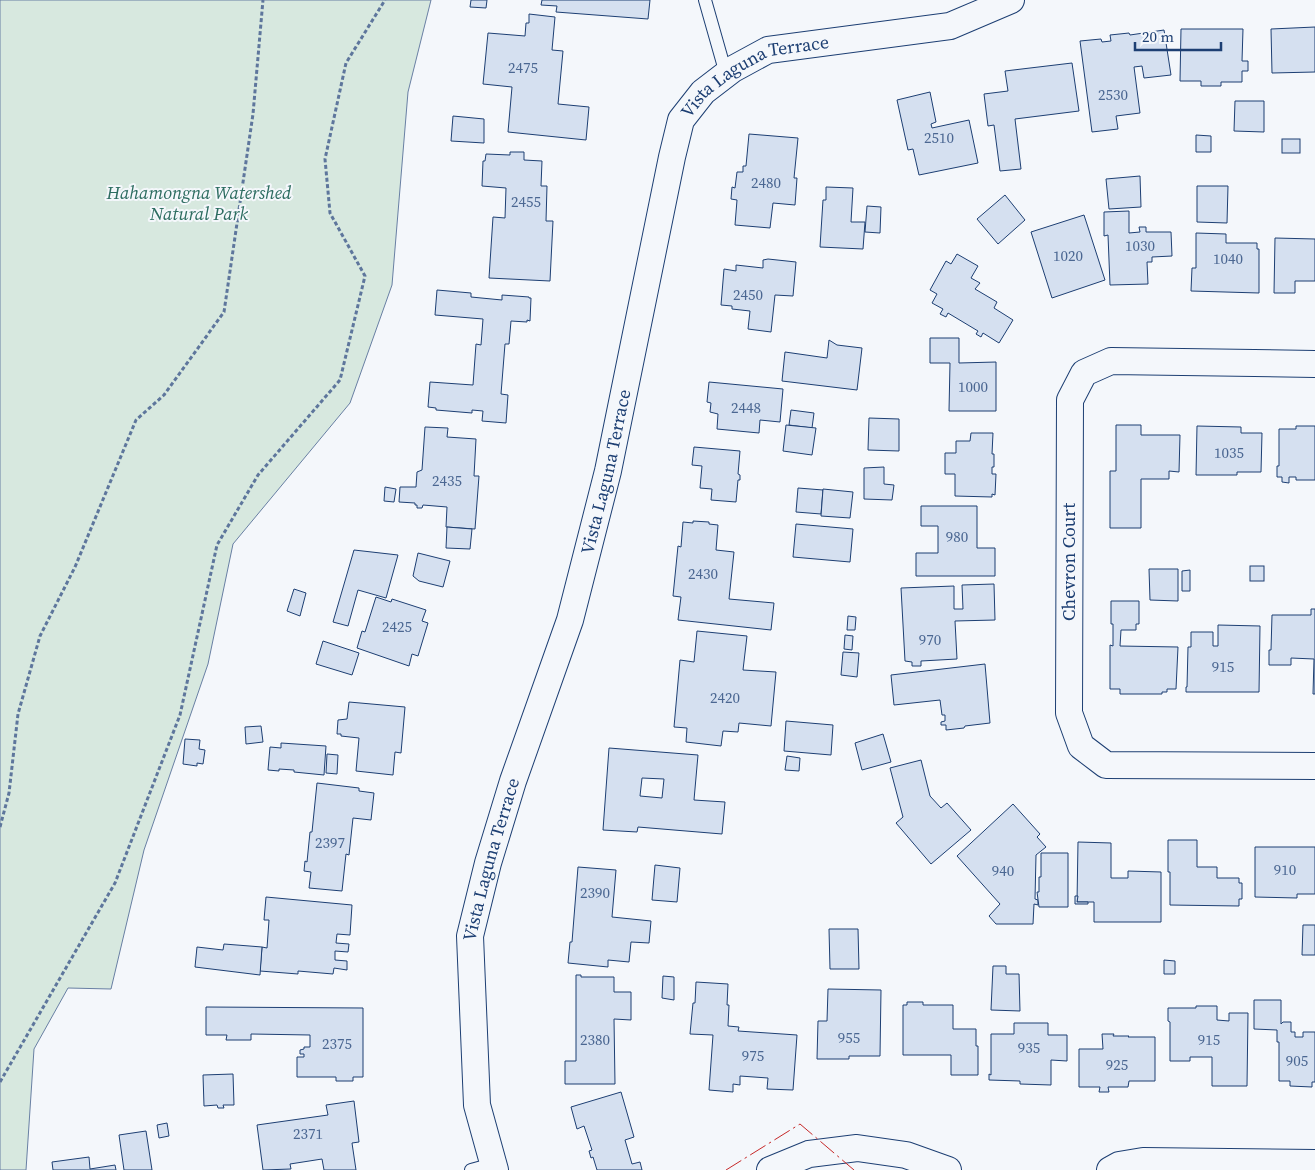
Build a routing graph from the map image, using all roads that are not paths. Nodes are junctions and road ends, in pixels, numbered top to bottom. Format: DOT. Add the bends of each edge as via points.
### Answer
graph roads {
  1 [pos="705,0"];
  2 [pos="1011,0"];
  3 [pos="726,74"];
  4 [pos="1315,364"];
  5 [pos="1315,766"];
  6 [pos="1315,1163"];
  7 [pos="486,1168"];
  8 [pos="770,1170"];
  9 [pos="948,1170"];
  10 [pos="1110,1170"];
  1 -- 3 [label="lane"];
  2 -- 3 [label="street, Vista Laguna Terrace" via="950,26 768,50"];
  3 -- 7 [label="street, Vista Laguna Terrace" via="702,92 682,120 608,471 572,611 488,862 470,936 477,1105"];
  4 -- 5 [label="street, Chevron Court" via="1111,361 1084,373 1070,400 1068,713 1081,746 1106,765"];
  6 -- 10 [label="street" via="1143,1161"];
  8 -- 9 [label="street" via="808,1154 857,1148 906,1155"];
}
